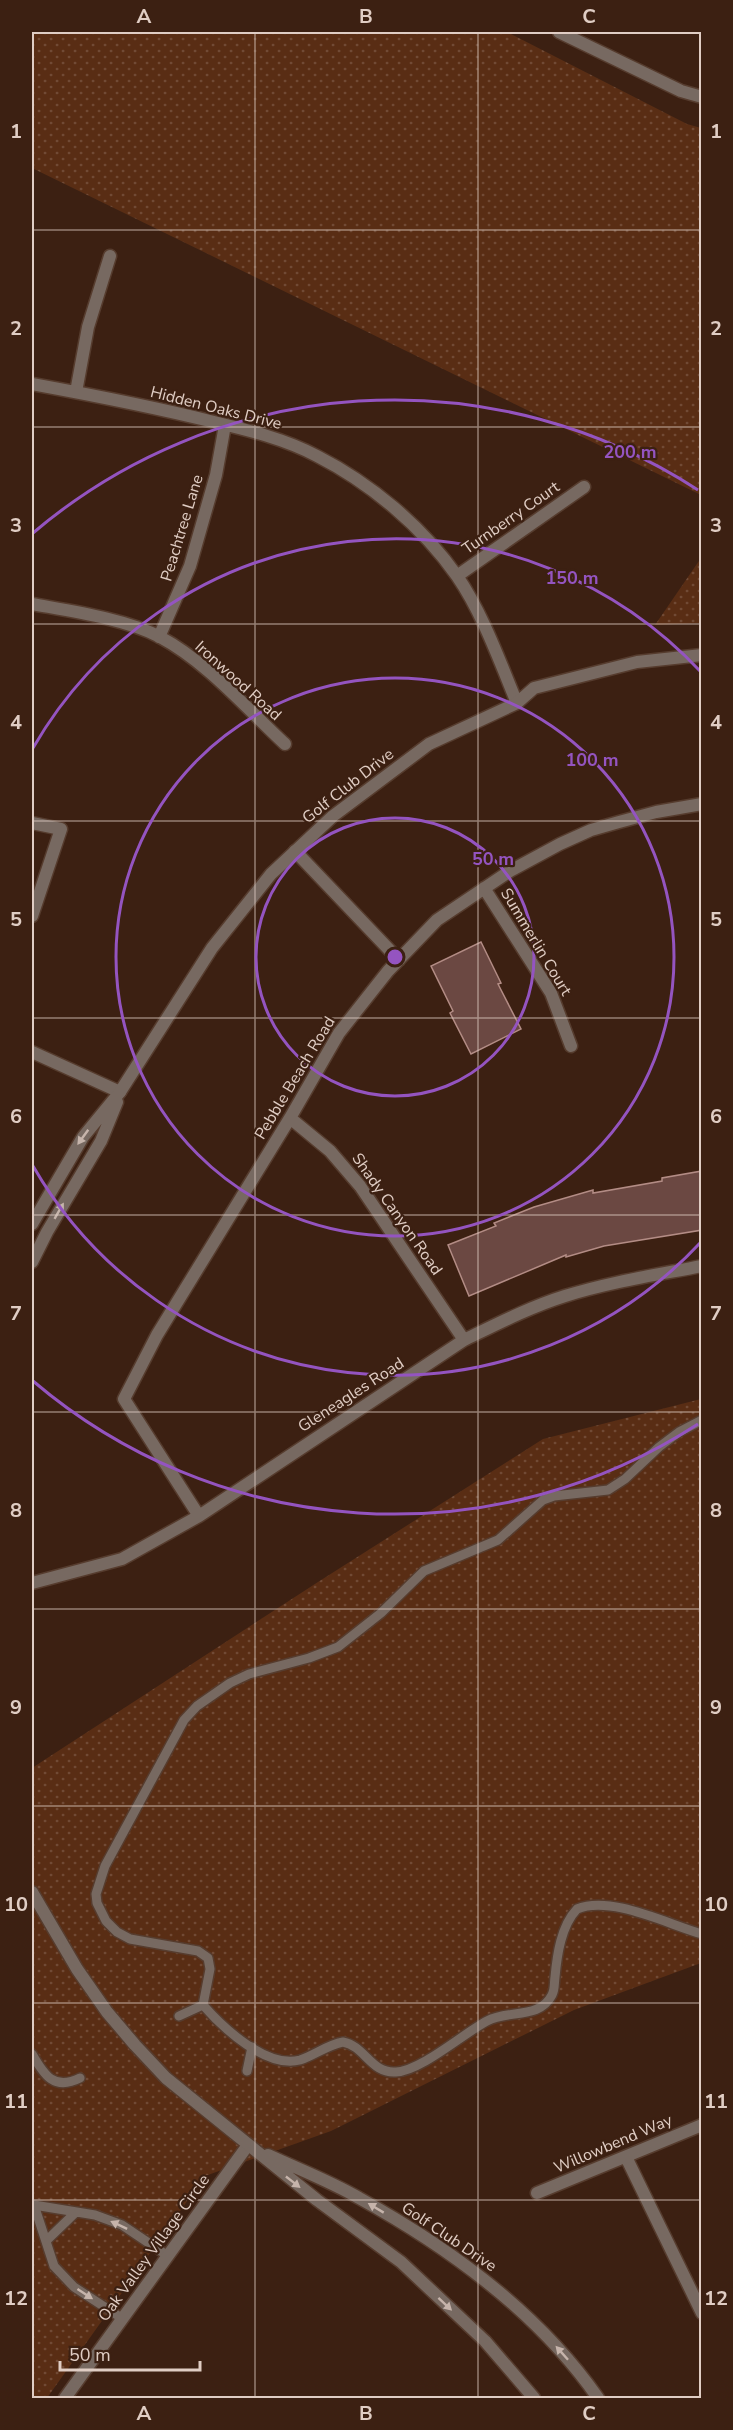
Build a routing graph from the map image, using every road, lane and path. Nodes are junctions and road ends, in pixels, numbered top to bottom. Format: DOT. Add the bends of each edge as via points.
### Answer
graph roads {
  1 [pos="560,32"];
  2 [pos="702,97"];
  3 [pos="110,256"];
  4 [pos="32,384"];
  5 [pos="76,392"];
  6 [pos="225,425"];
  7 [pos="584,488"];
  8 [pos="457,576"];
  9 [pos="32,604"];
  10 [pos="159,637"];
  11 [pos="702,655"];
  12 [pos="517,703"];
  13 [pos="285,744"];
  14 [pos="702,804"];
  15 [pos="32,823"];
  16 [pos="295,851"];
  17 [pos="484,888"];
  18 [pos="32,916"];
  19 [pos="399,960"];
  20 [pos="571,1047"];
  21 [pos="32,1052"];
  22 [pos="120,1092"];
  23 [pos="290,1118"];
  24 [pos="32,1224"];
  25 [pos="32,1262"];
  26 [pos="702,1266"];
  27 [pos="464,1340"];
  28 [pos="702,1420"];
  29 [pos="199,1516"];
  30 [pos="32,1583"];
  31 [pos="32,1892"];
  32 [pos="702,1934"];
  33 [pos="203,2006"];
  34 [pos="178,2016"];
  35 [pos="252,2047"];
  36 [pos="32,2054"];
  37 [pos="247,2071"];
  38 [pos="80,2078"];
  39 [pos="702,2125"];
  40 [pos="248,2145"];
  41 [pos="626,2157"];
  42 [pos="537,2193"];
  43 [pos="33,2203"];
  44 [pos="76,2212"];
  45 [pos="46,2241"];
  46 [pos="168,2256"];
  47 [pos="702,2313"];
  48 [pos="123,2319"];
  49 [pos="65,2398"];
  50 [pos="534,2398"];
  51 [pos="598,2398"];
  1 -- 2 [label="street" via="681,91"];
  3 -- 5 [label="street" via="88,327"];
  4 -- 5 [label="street, Hidden Oaks Drive"];
  5 -- 6 [label="street, Hidden Oaks Drive"];
  6 -- 8 [label="street, Hidden Oaks Drive" via="315,455 350,475 425,538"];
  6 -- 10 [label="street, Peachtree Lane" via="216,475 190,566"];
  7 -- 8 [label="street, Turnberry Court"];
  8 -- 12 [label="street, Hidden Oaks Drive" via="488,633"];
  9 -- 10 [label="street, Ironwood Road" via="91,615"];
  10 -- 13 [label="street, Ironwood Road" via="198,663"];
  11 -- 12 [label="street, Golf Club Drive" via="637,662 534,688"];
  12 -- 16 [label="street, Golf Club Drive" via="429,744 333,816"];
  14 -- 17 [label="street, Pebble Beach Road" via="591,830"];
  15 -- 18 [label="street" via="61,829"];
  16 -- 19 [label="street"];
  16 -- 22 [label="street, Golf Club Drive" via="271,874 212,948"];
  17 -- 19 [label="street, Pebble Beach Road" via="437,920"];
  17 -- 20 [label="street, Summerlin Court" via="551,993"];
  19 -- 23 [label="street, Pebble Beach Road" via="339,1033"];
  21 -- 22 [label="street"];
  22 -- 24 [label="street, Golf Club Drive, one-way" via="83,1137"];
  25 -- 22 [label="street, Golf Club Drive, one-way" via="101,1141"];
  23 -- 27 [label="street, Shady Canyon Road" via="330,1151 360,1186"];
  23 -- 29 [label="street, Pebble Beach Road" via="157,1335 124,1400"];
  26 -- 27 [label="street, Gleneagles Road" via="563,1296"];
  27 -- 29 [label="street, Gleneagles Road"];
  28 -- 33 [label="lane" via="679,1432 608,1490 543,1500 498,1540 424,1571 338,1647 249,1674 210,1696 184,1720 105,1866 96,1894 100,1912 117,1932 130,1939 198,1951 208,1958 210,1969"];
  29 -- 30 [label="street, Gleneagles Road" via="122,1559"];
  31 -- 40 [label="street, Golf Club Drive" via="77,1969 135,2045 166,2078"];
  32 -- 35 [label="lane" via="611,1907 576,1909 566,1926 554,1990 545,2005 532,2012 501,2015 487,2021 408,2070 379,2068 357,2047 343,2042 297,2061 272,2058"];
  33 -- 34 [label="lane"];
  33 -- 35 [label="lane"];
  35 -- 37 [label="lane"];
  36 -- 38 [label="lane" via="53,2081 65,2083"];
  39 -- 41 [label="street, Willowbend Way"];
  40 -- 46 [label="street, Oak Valley Village Circle"];
  40 -- 50 [label="street, Golf Club Drive, one-way" via="401,2262 485,2341"];
  51 -- 40 [label="street, Golf Club Drive, one-way" via="535,2322 469,2268 358,2197"];
  41 -- 42 [label="street, Willowbend Way"];
  41 -- 47 [label="street"];
  43 -- 44 [label="lane"];
  43 -- 45 [label="lane"];
  44 -- 45 [label="lane"];
  46 -- 44 [label="lane, one-way" via="122,2225"];
  45 -- 48 [label="lane, one-way" via="54,2266 74,2287"];
  46 -- 48 [label="street, Oak Valley Village Circle"];
  48 -- 49 [label="street, Oak Valley Village Circle"];
}
